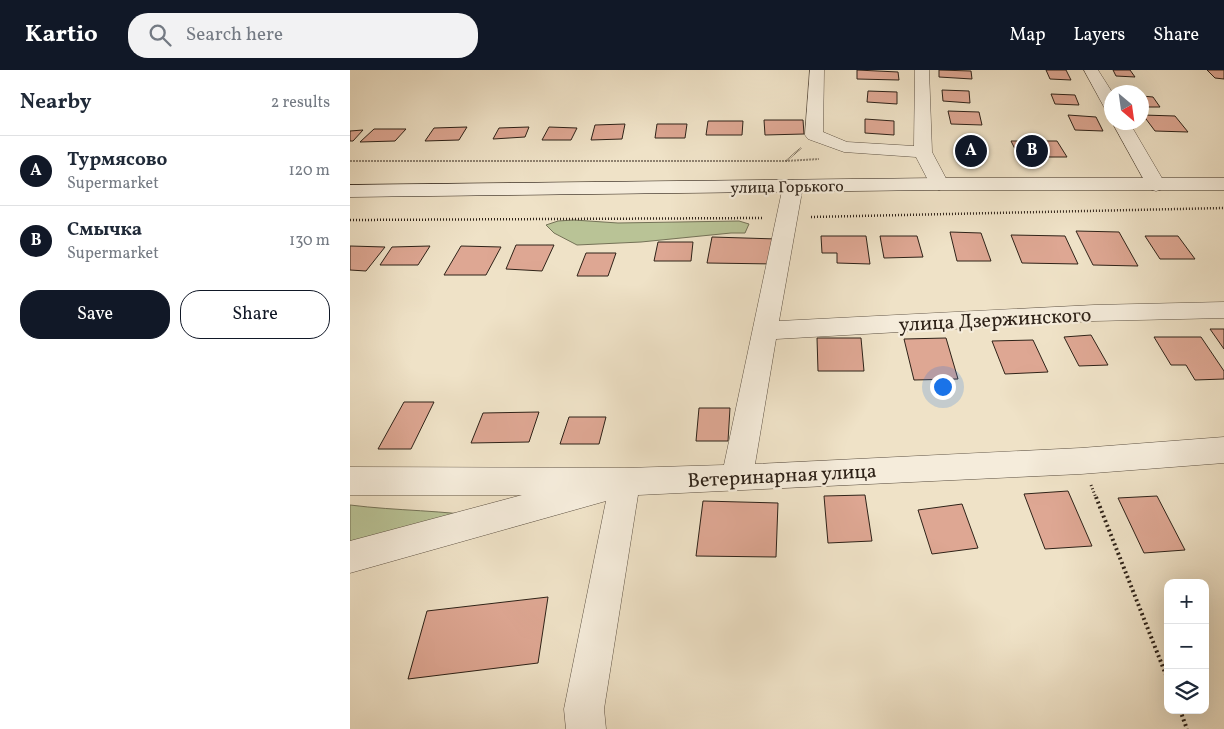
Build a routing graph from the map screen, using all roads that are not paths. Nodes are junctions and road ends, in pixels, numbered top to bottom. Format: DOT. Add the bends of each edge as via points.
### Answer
graph roads {
  1 [pos="817,70"];
  2 [pos="922,70"];
  3 [pos="1091,70"];
  4 [pos="1104,93"];
  5 [pos="1125,130"];
  6 [pos="923,152"];
  7 [pos="939,184"];
  8 [pos="1224,184"];
  9 [pos="1156,185"];
  10 [pos="793,186"];
  11 [pos="350,191"];
  12 [pos="1224,310"];
  13 [pos="766,331"];
  14 [pos="1224,450"];
  15 [pos="737,478"];
  16 [pos="350,481"];
  17 [pos="625,482"];
  18 [pos="350,557"];
  19 [pos="586,729"];
  1 -- 6 [label="street" via="814,136 844,147"];
  2 -- 6 [label="street"];
  3 -- 4 [label="street"];
  5 -- 9 [label="street"];
  6 -- 7 [label="street"];
  7 -- 9 [label="street, улица Горького"];
  7 -- 10 [label="street, улица Горького"];
  8 -- 9 [label="street, улица Горького"];
  10 -- 11 [label="street, улица Горького"];
  10 -- 13 [label="street"];
  12 -- 13 [label="street, улица Дзержинского" via="1094,313"];
  13 -- 15 [label="street"];
  14 -- 15 [label="street, Ветеринарная улица" via="1081,461"];
  15 -- 17 [label="street, Ветеринарная улица"];
  16 -- 17 [label="street"];
  17 -- 18 [label="street, Ветеринарная улица"];
  17 -- 19 [label="street" via="584,709"];
}
